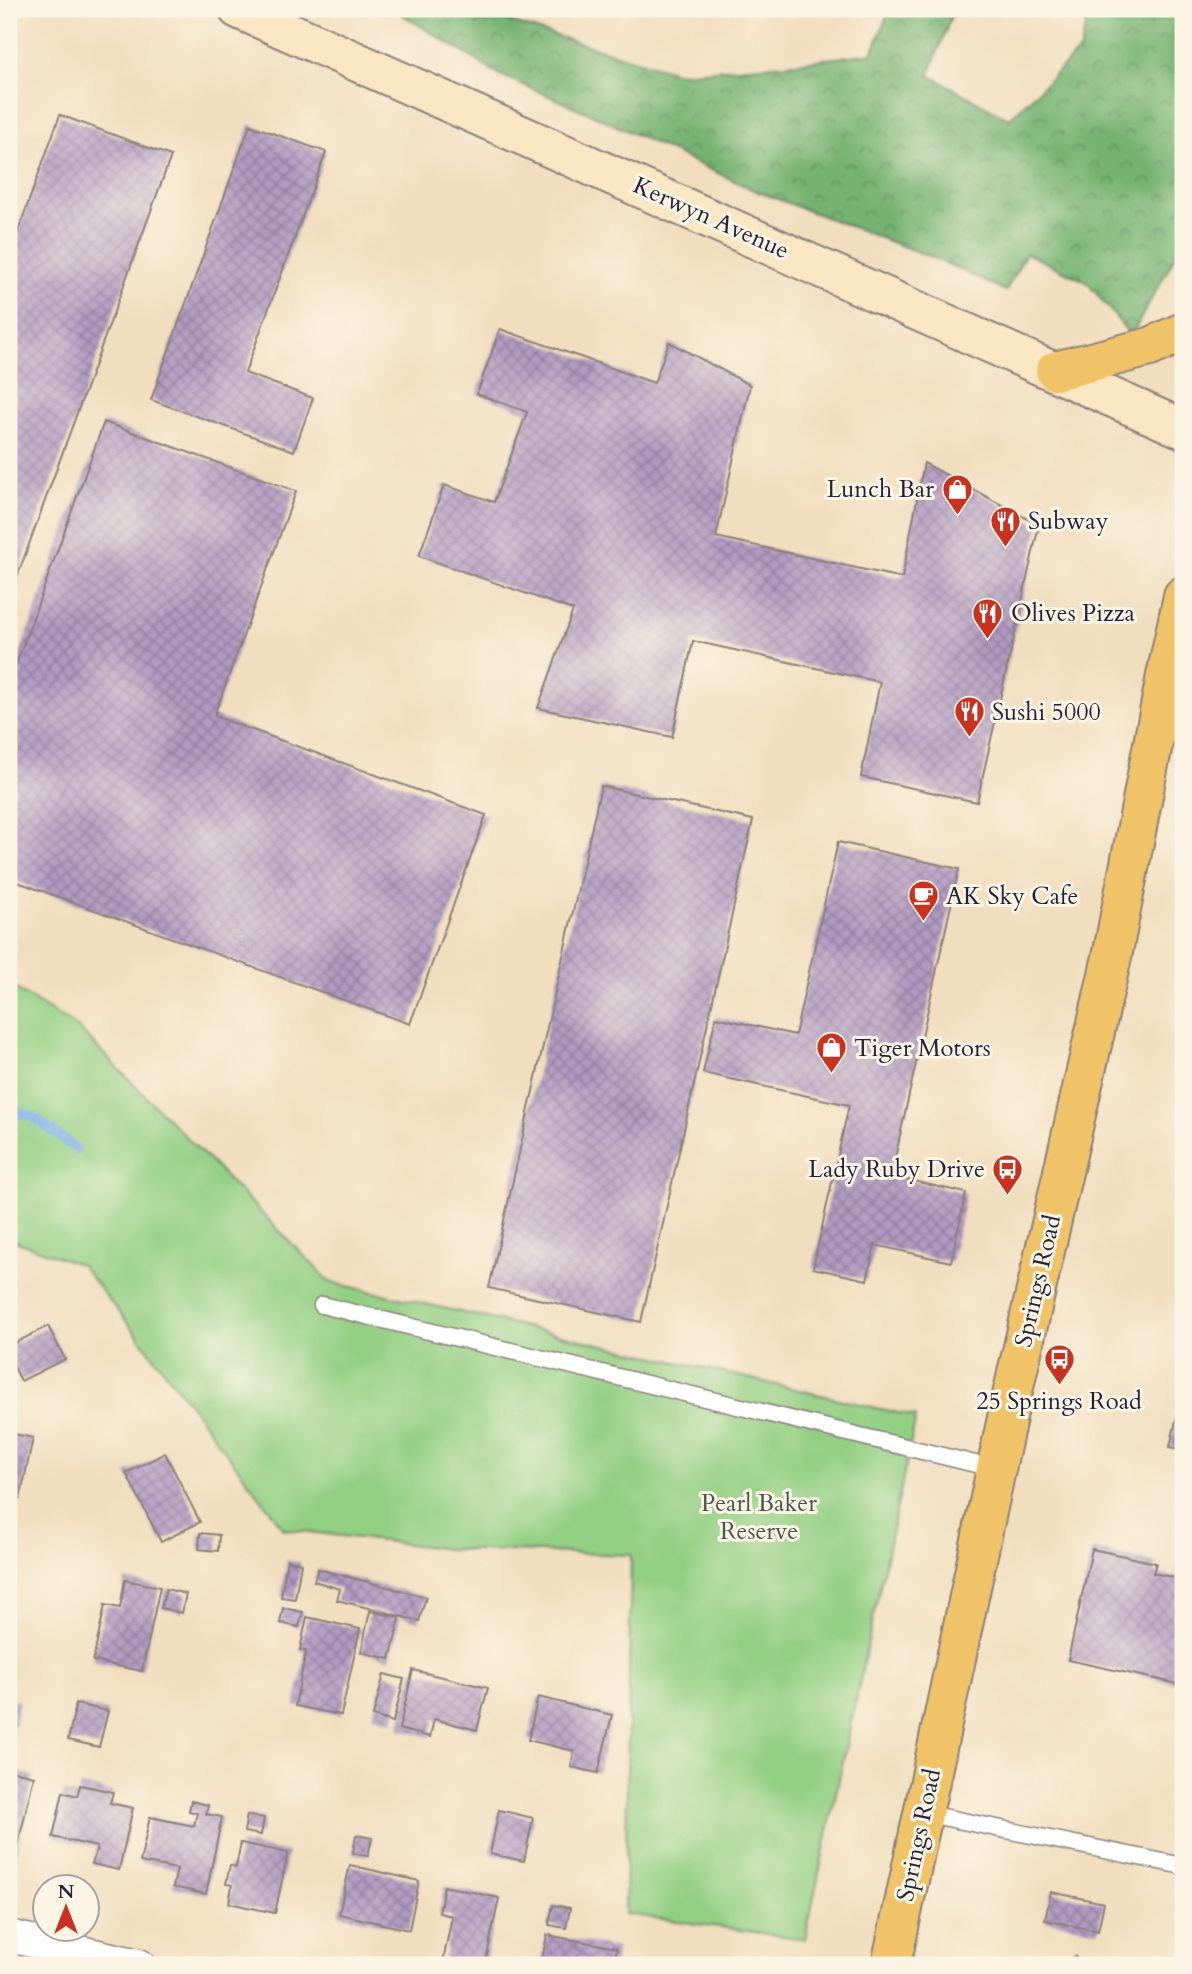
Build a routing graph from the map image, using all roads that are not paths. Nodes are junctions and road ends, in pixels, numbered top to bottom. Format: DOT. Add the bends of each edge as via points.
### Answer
graph roads {
  1 [pos="237,9"];
  2 [pos="1183,332"];
  3 [pos="1055,371"];
  4 [pos="1183,429"];
  5 [pos="1183,596"];
  6 [pos="321,1305"];
  7 [pos="998,1470"];
  8 [pos="923,1813"];
  9 [pos="1183,1866"];
  10 [pos="9,1936"];
  11 [pos="139,1965"];
  12 [pos="891,1965"];
  1 -- 3 [label="main road, Kerwyn Avenue"];
  2 -- 3 [label="main road" via="1150,347"];
  3 -- 4 [label="main road, Kerwyn Avenue"];
  5 -- 7 [label="main road, Springs Road" via="1112,957"];
  6 -- 7 [label="lane"];
  7 -- 8 [label="main road, Springs Road"];
  8 -- 9 [label="lane"];
  8 -- 12 [label="main road, Springs Road"];
  10 -- 11 [label="street"];
}
